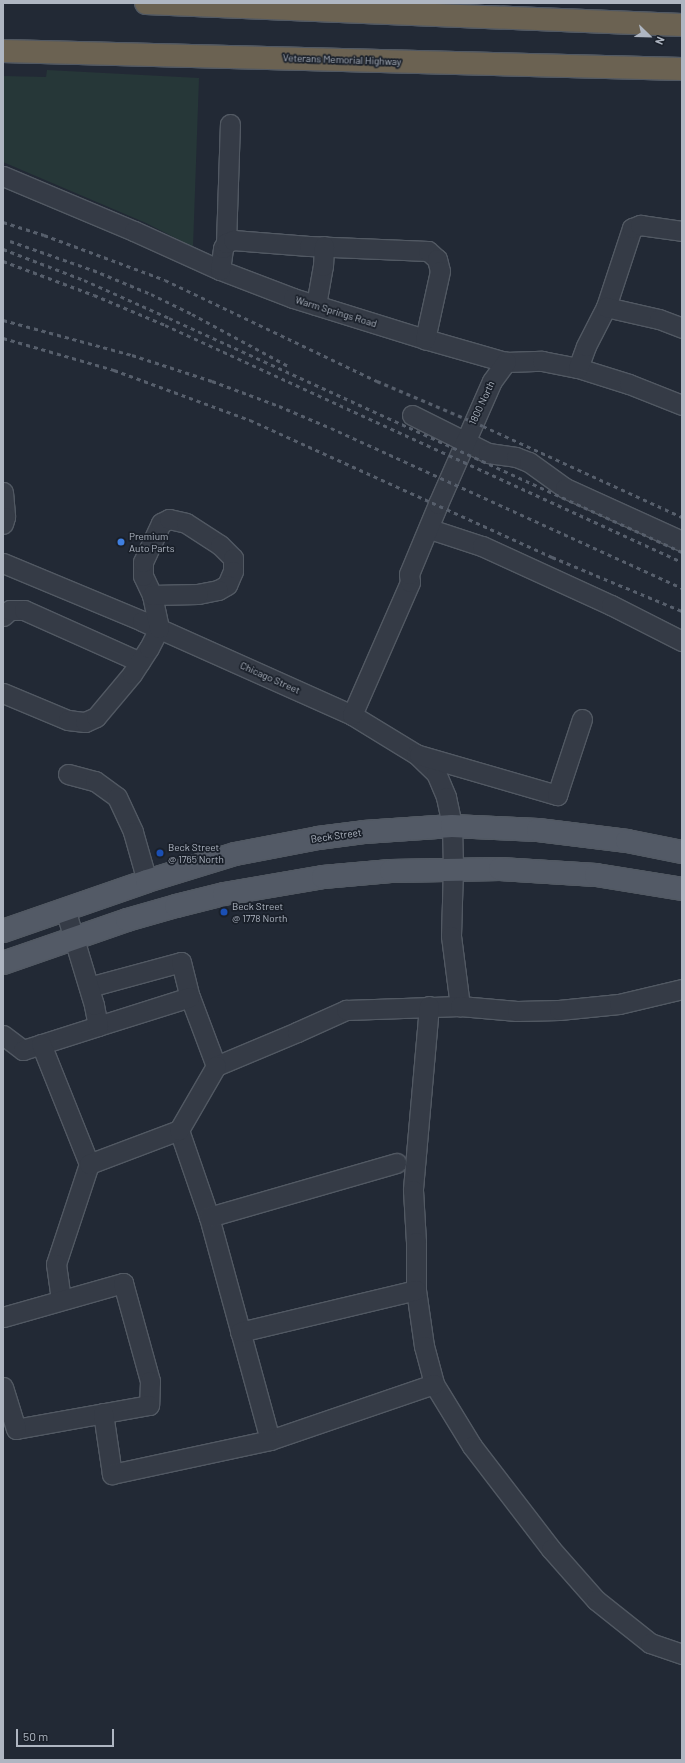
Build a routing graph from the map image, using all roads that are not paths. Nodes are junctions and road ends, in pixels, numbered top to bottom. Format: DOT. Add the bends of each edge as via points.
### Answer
graph roads {
  1 [pos="146,3"];
  2 [pos="676,24"];
  3 [pos="3,51"];
  4 [pos="682,69"];
  5 [pos="230,124"];
  6 [pos="3,176"];
  7 [pos="682,231"];
  8 [pos="226,243"];
  9 [pos="324,246"];
  10 [pos="220,270"];
  11 [pos="316,305"];
  12 [pos="606,307"];
  13 [pos="682,328"];
  14 [pos="425,340"];
  15 [pos="506,362"];
  16 [pos="578,368"];
  17 [pos="682,405"];
  18 [pos="412,415"];
  19 [pos="470,444"];
  20 [pos="3,492"];
  21 [pos="3,524"];
  22 [pos="436,531"];
  23 [pos="682,541"];
  24 [pos="3,563"];
  25 [pos="410,582"];
  26 [pos="152,595"];
  27 [pos="3,616"];
  28 [pos="159,628"];
  29 [pos="682,641"];
  30 [pos="140,662"];
  31 [pos="3,693"];
  32 [pos="352,715"];
  33 [pos="582,720"];
  34 [pos="416,754"];
  35 [pos="68,774"];
  36 [pos="452,826"];
  37 [pos="682,852"];
  38 [pos="453,868"];
  39 [pos="147,880"];
  40 [pos="682,889"];
  41 [pos="66,909"];
  42 [pos="3,931"];
  43 [pos="74,938"];
  44 [pos="3,963"];
  45 [pos="88,987"];
  46 [pos="682,989"];
  47 [pos="190,998"];
  48 [pos="429,1006"];
  49 [pos="460,1006"];
  50 [pos="98,1026"];
  51 [pos="3,1035"];
  52 [pos="41,1044"];
  53 [pos="216,1066"];
  54 [pos="179,1130"];
  55 [pos="396,1163"];
  56 [pos="89,1164"];
  57 [pos="209,1217"];
  58 [pos="416,1290"];
  59 [pos="61,1300"];
  60 [pos="3,1317"];
  61 [pos="240,1332"];
  62 [pos="434,1384"];
  63 [pos="3,1387"];
  64 [pos="103,1413"];
  65 [pos="270,1440"];
  66 [pos="682,1654"];
  1 -- 2 [label="highway"];
  3 -- 4 [label="highway, Veterans Memorial Highway"];
  5 -- 8 [label="street"];
  6 -- 10 [label="street, Warm Springs Road"];
  7 -- 12 [label="street" via="645,225 632,228"];
  8 -- 9 [label="street" via="233,240"];
  8 -- 10 [label="street"];
  9 -- 11 [label="street"];
  9 -- 14 [label="street" via="428,251 437,259 440,271"];
  10 -- 11 [label="street, Warm Springs Road"];
  11 -- 14 [label="street, Warm Springs Road"];
  12 -- 13 [label="street"];
  12 -- 16 [label="street"];
  14 -- 15 [label="street, Warm Springs Road"];
  15 -- 16 [label="street, Warm Springs Road" via="542,361"];
  15 -- 19 [label="street, 1800 North" via="500,386"];
  16 -- 17 [label="street, Warm Springs Road" via="629,384"];
  18 -- 19 [label="street"];
  19 -- 22 [label="street, 1800 North"];
  19 -- 23 [label="street" via="488,453 516,457 529,462 565,488"];
  19 -- 25 [label="street, 1800 North" via="409,574"];
  20 -- 21 [label="street"];
  22 -- 25 [label="street, 1800 North" via="416,577"];
  22 -- 29 [label="street" via="482,546 611,605"];
  24 -- 28 [label="street, Chicago Street"];
  25 -- 32 [label="street, 1800 North"];
  26 -- 26 [label="street" via="143,576 143,562 161,523 169,518 186,523 220,545 233,558 233,571 227,585 218,590 198,594"];
  26 -- 28 [label="street"];
  27 -- 30 [label="street" via="10,610 24,610"];
  28 -- 30 [label="street"];
  28 -- 32 [label="street, Chicago Street"];
  30 -- 31 [label="street" via="96,717 85,722 68,720"];
  32 -- 34 [label="street, Chicago Street"];
  33 -- 34 [label="street" via="557,795"];
  34 -- 36 [label="street, Chicago Street" via="436,773 446,797"];
  35 -- 39 [label="street" via="95,781 117,797 133,832"];
  36 -- 37 [label="main road, Beck Street" via="545,831 627,841"];
  36 -- 38 [label="street, Chicago Street"];
  36 -- 39 [label="main road, Beck Street" via="372,831 318,838 235,854"];
  38 -- 40 [label="main road" via="596,875"];
  38 -- 43 [label="main road" via="354,874 224,894"];
  38 -- 49 [label="street, Chicago Street" via="451,936"];
  39 -- 41 [label="main road, Beck Street"];
  41 -- 42 [label="main road, Beck Street"];
  41 -- 43 [label="street"];
  43 -- 44 [label="main road"];
  43 -- 45 [label="street"];
  45 -- 47 [label="street" via="181,962"];
  45 -- 50 [label="street"];
  46 -- 49 [label="street" via="625,1003 589,1008 517,1011"];
  47 -- 50 [label="street"];
  47 -- 53 [label="street"];
  48 -- 49 [label="street"];
  48 -- 53 [label="street" via="346,1010"];
  48 -- 58 [label="street" via="413,1190"];
  50 -- 52 [label="street"];
  51 -- 52 [label="street" via="23,1050"];
  52 -- 56 [label="street"];
  53 -- 54 [label="street"];
  54 -- 56 [label="street"];
  54 -- 57 [label="street"];
  55 -- 57 [label="street"];
  56 -- 59 [label="street" via="56,1264"];
  57 -- 61 [label="street"];
  58 -- 61 [label="street"];
  58 -- 62 [label="street" via="424,1346"];
  59 -- 60 [label="street"];
  59 -- 64 [label="street" via="123,1282 150,1381 149,1405"];
  61 -- 65 [label="street"];
  62 -- 65 [label="street"];
  62 -- 66 [label="street" via="472,1446 551,1549 596,1600 650,1643"];
  63 -- 64 [label="street" via="16,1429"];
  64 -- 65 [label="street" via="112,1474"];
}
